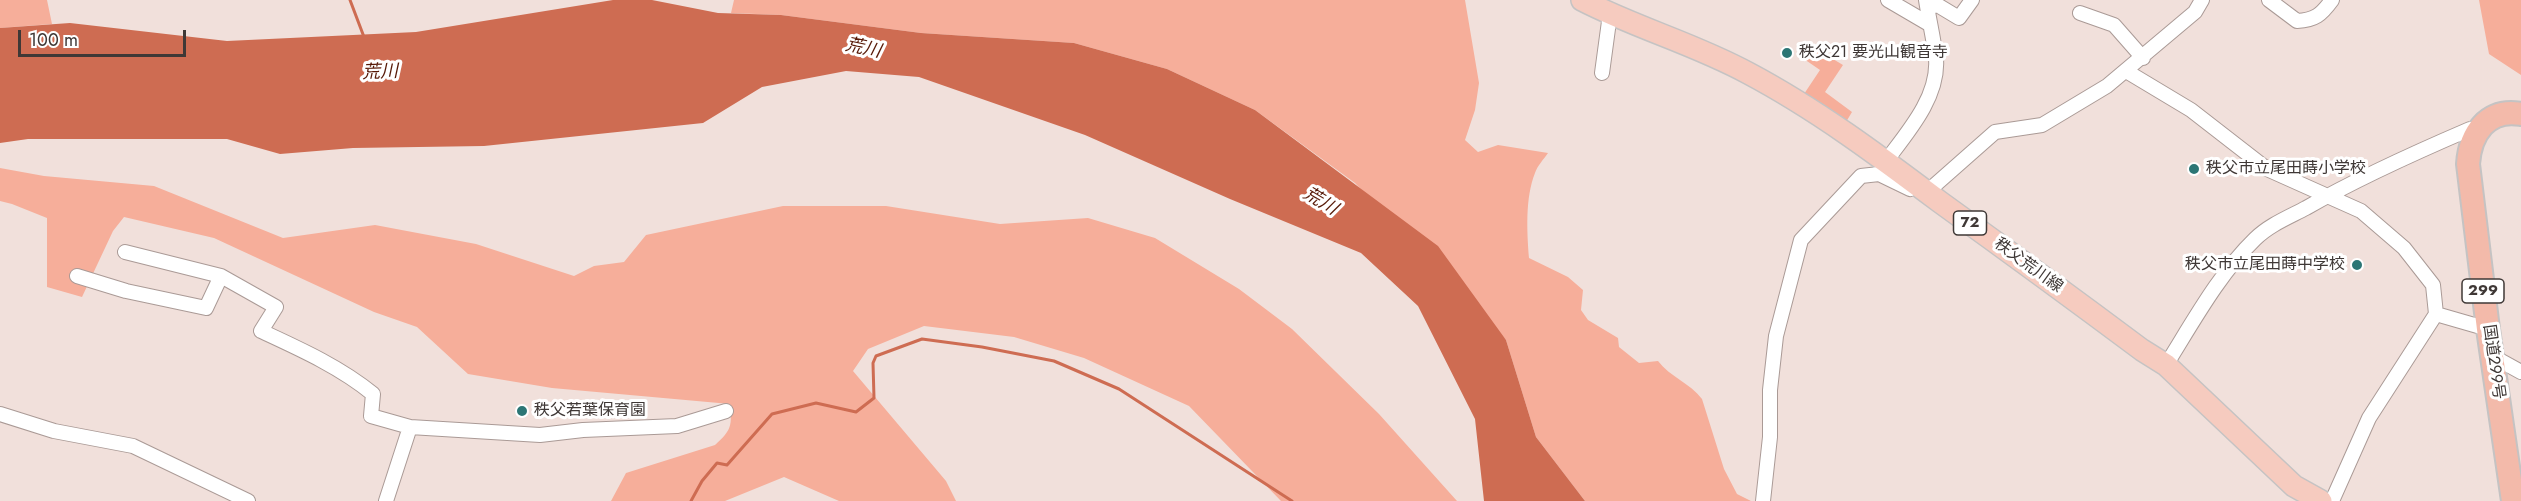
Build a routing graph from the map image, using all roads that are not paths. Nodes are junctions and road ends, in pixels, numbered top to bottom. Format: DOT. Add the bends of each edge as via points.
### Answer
graph roads {
  1 [pos="1582,0"];
  2 [pos="1888,0"];
  3 [pos="1972,0"];
  4 [pos="2202,0"];
  5 [pos="2269,0"];
  6 [pos="2331,0"];
  7 [pos="1927,2"];
  8 [pos="2080,13"];
  9 [pos="1610,14"];
  10 [pos="1929,24"];
  11 [pos="2143,58"];
  12 [pos="2126,71"];
  13 [pos="1602,73"];
  14 [pos="2521,114"];
  15 [pos="2476,133"];
  16 [pos="1886,161"];
  17 [pos="1921,187"];
  18 [pos="2327,195"];
  19 [pos="125,252"];
  20 [pos="77,276"];
  21 [pos="220,276"];
  22 [pos="2436,314"];
  23 [pos="2488,329"];
  24 [pos="2492,356"];
  25 [pos="2166,365"];
  26 [pos="2521,372"];
  27 [pos="726,411"];
  28 [pos="0,414"];
  29 [pos="410,427"];
  30 [pos="248,501"];
  31 [pos="386,501"];
  32 [pos="1763,501"];
  33 [pos="2321,501"];
  34 [pos="2332,501"];
  35 [pos="2513,501"];
  1 -- 9 [label="main road, 秩父荒川線 / 72"];
  2 -- 10 [label="street"];
  3 -- 7 [label="street" via="1959,18"];
  4 -- 11 [label="street" via="2195,12"];
  5 -- 6 [label="street" via="2297,21 2320,16"];
  7 -- 10 [label="street"];
  8 -- 11 [label="street" via="2114,25"];
  9 -- 13 [label="street"];
  9 -- 16 [label="main road, 秩父荒川線 / 72" via="1748,73"];
  10 -- 16 [label="street" via="1936,61 1929,98"];
  11 -- 12 [label="street"];
  12 -- 17 [label="street" via="2042,125 1995,132"];
  12 -- 18 [label="street" via="2191,110 2267,169"];
  14 -- 15 [label="highway" via="2499,115 2485,121"];
  15 -- 18 [label="street" via="2470,129"];
  15 -- 23 [label="highway, 国道299号 / 299" via="2469,148 2468,164"];
  16 -- 17 [label="main road, 秩父荒川線 / 72"];
  17 -- 25 [label="main road, 秩父荒川線 / 72"];
  17 -- 32 [label="street" via="1910,189 1879,174 1861,177 1801,240 1776,336"];
  18 -- 22 [label="street" via="2361,211 2404,248 2433,285"];
  18 -- 25 [label="street" via="2255,238 2225,274"];
  19 -- 21 [label="street"];
  20 -- 21 [label="street" via="206,308"];
  21 -- 29 [label="street" via="276,307 261,331 312,355 368,390 373,394 371,416"];
  22 -- 23 [label="street"];
  22 -- 34 [label="street" via="2369,418"];
  23 -- 24 [label="highway, 国道299号 / 299"];
  24 -- 26 [label="street"];
  24 -- 35 [label="highway, 国道299号 / 299"];
  25 -- 33 [label="main road, 秩父荒川線 / 72" via="2294,486"];
  27 -- 29 [label="street" via="677,426 540,435"];
  28 -- 30 [label="street" via="54,431 133,446"];
  29 -- 31 [label="street"];
}
